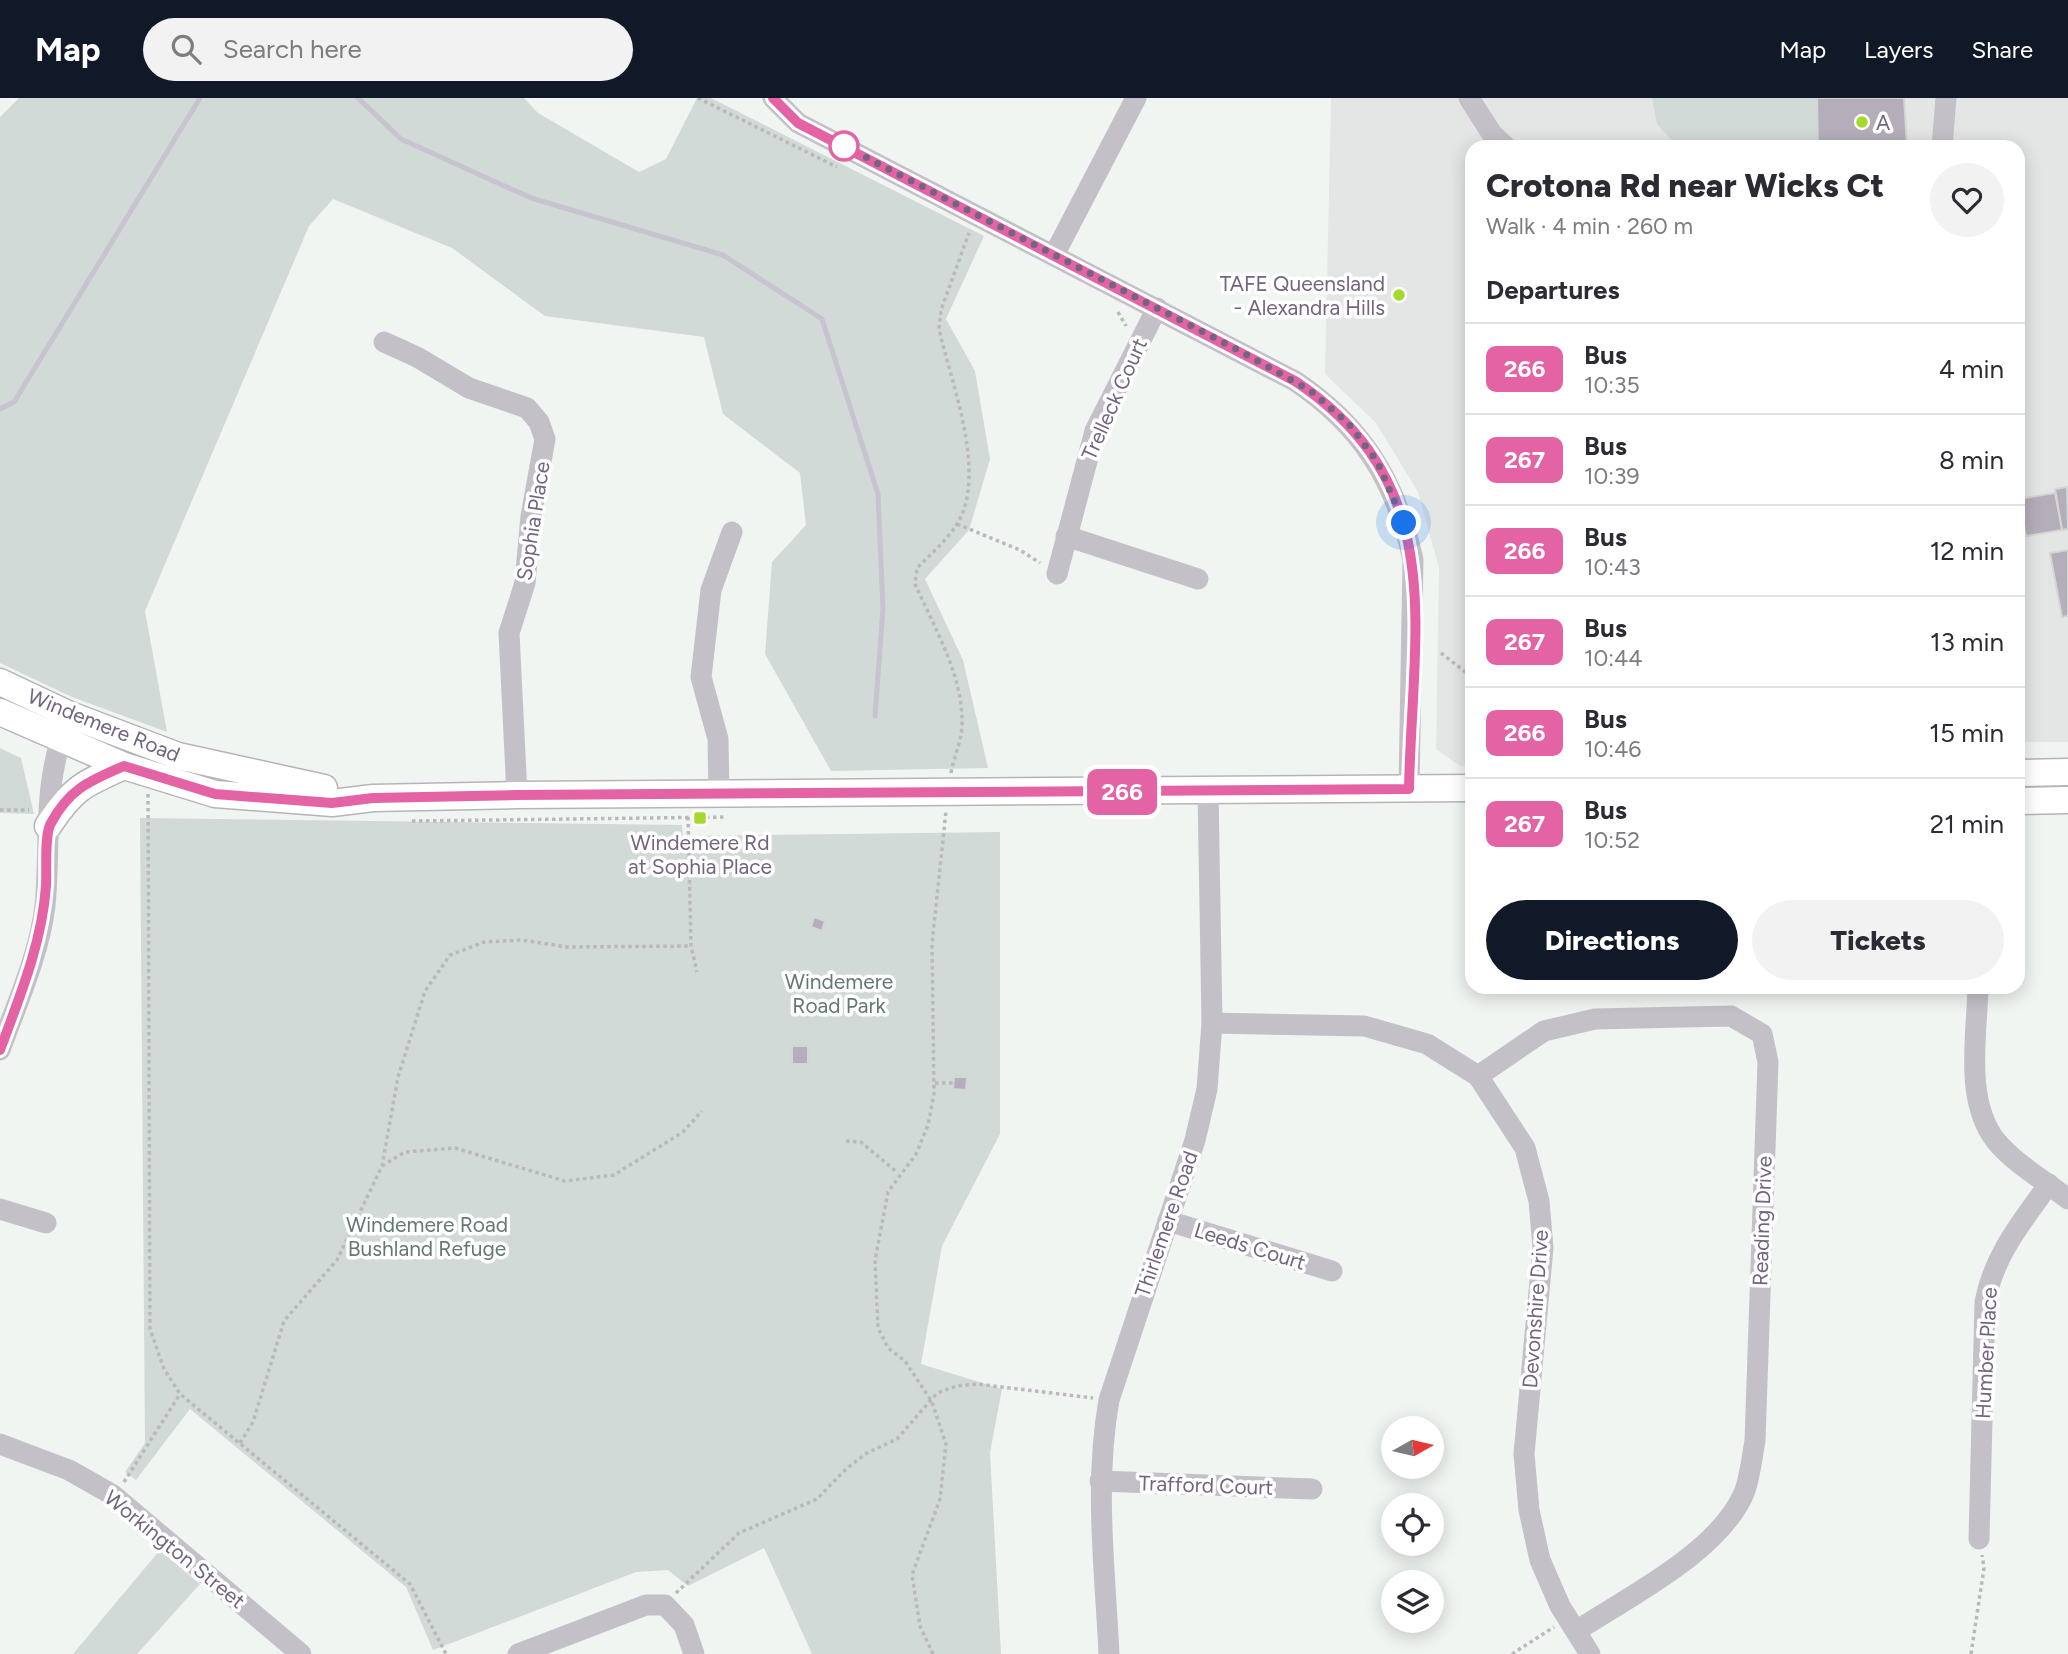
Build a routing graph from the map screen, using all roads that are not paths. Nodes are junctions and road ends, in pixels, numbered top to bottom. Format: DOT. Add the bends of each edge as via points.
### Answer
graph roads {
  1 [pos="773,98"];
  2 [pos="1136,98"];
  3 [pos="1469,98"];
  4 [pos="1946,98"];
  5 [pos="1498,140"];
  6 [pos="1943,140"];
  7 [pos="1054,255"];
  8 [pos="1157,308"];
  9 [pos="384,342"];
  10 [pos="732,532"];
  11 [pos="1066,536"];
  12 [pos="1057,575"];
  13 [pos="1198,579"];
  14 [pos="0,682"];
  15 [pos="0,712"];
  16 [pos="70,715"];
  17 [pos="60,740"];
  18 [pos="124,766"];
  19 [pos="2068,772"];
  20 [pos="2025,773"];
  21 [pos="1465,788"];
  22 [pos="1409,789"];
  23 [pos="1208,791"];
  24 [pos="517,795"];
  25 [pos="719,796"];
  26 [pos="373,798"];
  27 [pos="2068,800"];
  28 [pos="2025,801"];
  29 [pos="48,819"];
  30 [pos="1978,994"];
  31 [pos="1212,1023"];
  32 [pos="0,1050"];
  33 [pos="1478,1076"];
  34 [pos="2049,1184"];
  35 [pos="2068,1199"];
  36 [pos="0,1209"];
  37 [pos="1168,1221"];
  38 [pos="46,1223"];
  39 [pos="1332,1271"];
  40 [pos="0,1444"];
  41 [pos="1100,1481"];
  42 [pos="1312,1489"];
  43 [pos="1979,1539"];
  44 [pos="1572,1625"];
  45 [pos="301,1654"];
  46 [pos="519,1654"];
  47 [pos="694,1654"];
  48 [pos="1109,1654"];
  49 [pos="1590,1654"];
  1 -- 7 [label="street" via="798,123"];
  2 -- 7 [label="street"];
  3 -- 5 [label="street"];
  4 -- 6 [label="street"];
  7 -- 8 [label="street"];
  8 -- 11 [label="street, Trelleck Court" via="1095,431"];
  8 -- 22 [label="street" via="1311,391 1348,423 1377,461 1399,507 1413,560"];
  9 -- 24 [label="street, Sophia Place" via="469,388 527,408 545,439 525,583 509,633"];
  10 -- 25 [label="street" via="711,590 701,677 718,738"];
  11 -- 12 [label="street, Trelleck Court"];
  11 -- 13 [label="street"];
  14 -- 16 [label="main road, Windemere Road"];
  15 -- 17 [label="main road, Windemere Road"];
  16 -- 17 [label="street"];
  16 -- 26 [label="main road, Windemere Road" via="178,756"];
  17 -- 18 [label="main road, Windemere Road"];
  17 -- 29 [label="street" via="50,782"];
  18 -- 26 [label="main road, Windemere Road" via="215,794 332,803"];
  18 -- 29 [label="main road" via="86,783"];
  19 -- 20 [label="main road"];
  21 -- 22 [label="main road, Windemere Road"];
  22 -- 23 [label="main road, Windemere Road"];
  23 -- 25 [label="main road, Windemere Road" via="946,804"];
  23 -- 31 [label="street, Thirlemere Road"];
  24 -- 25 [label="main road, Windemere Road"];
  24 -- 26 [label="main road, Windemere Road"];
  27 -- 28 [label="main road"];
  29 -- 32 [label="street" via="41,931"];
  30 -- 34 [label="street" via="1976,1083 1986,1123 1996,1141"];
  31 -- 33 [label="street, Devonshire Drive" via="1364,1026 1427,1044"];
  31 -- 37 [label="street, Thirlemere Road" via="1207,1089"];
  33 -- 44 [label="street, Devonshire Drive" via="1525,1147 1539,1201 1543,1248 1524,1454 1528,1510 1540,1560"];
  33 -- 44 [label="street, Reading Drive" via="1544,1031 1595,1019 1731,1016 1762,1034 1768,1062 1755,1441 1744,1493 1724,1524 1686,1559"];
  34 -- 35 [label="street"];
  34 -- 43 [label="street, Humber Place" via="2002,1249 1984,1302"];
  36 -- 38 [label="street"];
  37 -- 39 [label="street, Leeds Court"];
  37 -- 41 [label="street, Thirlemere Road" via="1109,1400"];
  40 -- 45 [label="street, Workington Street" via="69,1470 113,1495"];
  41 -- 42 [label="street, Trafford Court"];
  41 -- 48 [label="street, Thirlemere Road"];
  44 -- 49 [label="street, Devonshire Drive"];
  46 -- 47 [label="street" via="646,1605 665,1605 684,1625"];
}
